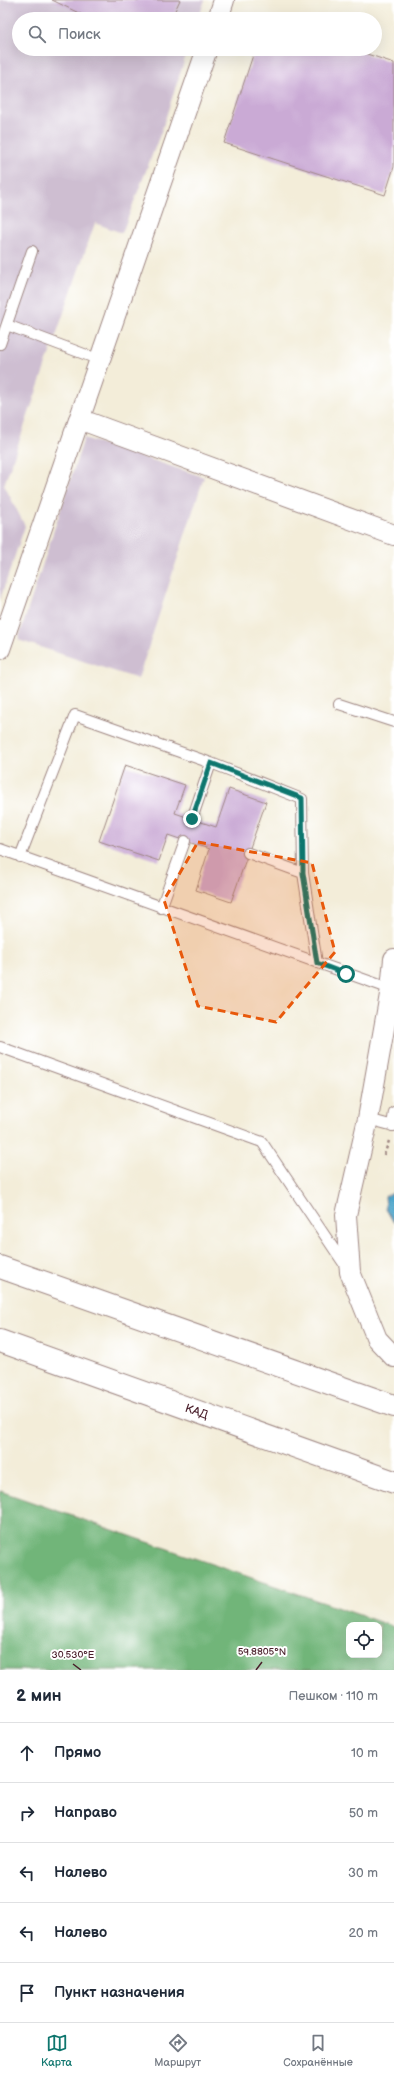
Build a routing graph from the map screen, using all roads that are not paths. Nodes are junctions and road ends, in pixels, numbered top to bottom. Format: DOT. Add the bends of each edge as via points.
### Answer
graph roads {
  1 [pos="224,0"];
  2 [pos="220,12"];
  3 [pos="205,56"];
  4 [pos="32,251"];
  5 [pos="7,325"];
  6 [pos="0,344"];
  7 [pos="100,360"];
  8 [pos="79,419"];
  9 [pos="394,535"];
  10 [pos="0,649"];
  11 [pos="339,704"];
  12 [pos="394,722"];
  13 [pos="211,763"];
  14 [pos="192,819"];
  15 [pos="185,841"];
  16 [pos="0,849"];
  17 [pos="248,853"];
  18 [pos="20,857"];
  19 [pos="303,873"];
  20 [pos="160,908"];
  21 [pos="394,959"];
  22 [pos="317,963"];
  23 [pos="391,989"];
  24 [pos="0,1047"];
  25 [pos="394,1112"];
  26 [pos="368,1118"];
  27 [pos="393,1126"];
  28 [pos="0,1267"];
  29 [pos="350,1272"];
  30 [pos="0,1341"];
  31 [pos="394,1357"];
  32 [pos="394,1406"];
  33 [pos="394,1482"];
  1 -- 2 [label="street"];
  3 -- 7 [label="street"];
  4 -- 5 [label="lane"];
  5 -- 6 [label="lane"];
  5 -- 7 [label="lane"];
  7 -- 8 [label="street"];
  8 -- 9 [label="street"];
  8 -- 10 [label="street"];
  11 -- 12 [label="lane"];
  13 -- 14 [label="lane"];
  13 -- 18 [label="lane" via="75,715"];
  13 -- 19 [label="lane" via="302,798"];
  15 -- 20 [label="lane"];
  16 -- 18 [label="lane"];
  17 -- 19 [label="lane"];
  18 -- 20 [label="lane"];
  19 -- 22 [label="lane"];
  20 -- 22 [label="lane"];
  21 -- 23 [label="street"];
  22 -- 23 [label="lane"];
  23 -- 26 [label="street"];
  24 -- 29 [label="lane" via="262,1142"];
  25 -- 27 [label="lane"];
  26 -- 27 [label="lane"];
  26 -- 29 [label="street" via="346,1215"];
  28 -- 32 [label="highway"];
  29 -- 31 [label="street" via="377,1339"];
  30 -- 33 [label="highway, КАД"];
}
